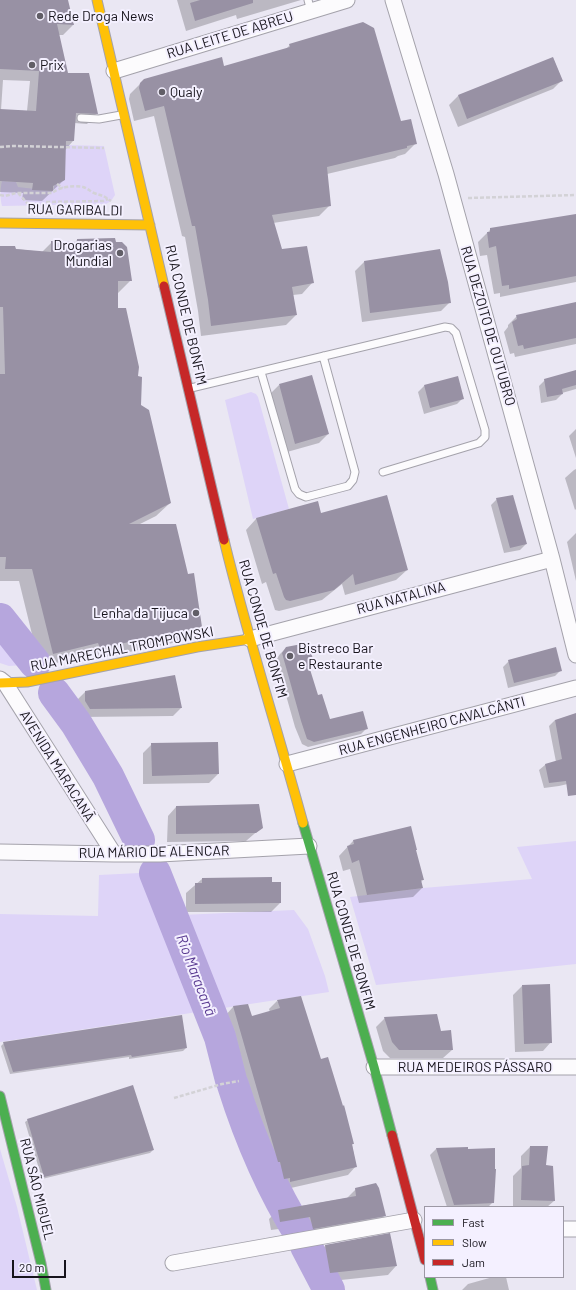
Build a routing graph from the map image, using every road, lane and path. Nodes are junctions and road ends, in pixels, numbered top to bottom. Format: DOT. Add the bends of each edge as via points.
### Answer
graph roads {
  1 [pos="96,0"];
  2 [pos="393,0"];
  3 [pos="343,1"];
  4 [pos="310,5"];
  5 [pos="114,70"];
  6 [pos="124,115"];
  7 [pos="81,118"];
  8 [pos="0,147"];
  9 [pos="104,148"];
  10 [pos="57,184"];
  11 [pos="64,188"];
  12 [pos="16,193"];
  13 [pos="0,195"];
  14 [pos="576,195"];
  15 [pos="452,199"];
  16 [pos="43,202"];
  17 [pos="32,203"];
  18 [pos="0,223"];
  19 [pos="150,226"];
  20 [pos="322,356"];
  21 [pos="261,372"];
  22 [pos="189,388"];
  23 [pos="384,472"];
  24 [pos="552,559"];
  25 [pos="250,639"];
  26 [pos="576,655"];
  27 [pos="2,682"];
  28 [pos="576,688"];
  29 [pos="287,764"];
  30 [pos="309,846"];
  31 [pos="0,852"];
  32 [pos="114,854"];
  33 [pos="374,1067"];
  34 [pos="576,1067"];
  35 [pos="239,1081"];
  36 [pos="0,1096"];
  37 [pos="174,1098"];
  38 [pos="418,1224"];
  39 [pos="564,1229"];
  40 [pos="576,1229"];
  41 [pos="424,1255"];
  42 [pos="173,1263"];
  43 [pos="430,1278"];
  44 [pos="46,1290"];
  45 [pos="433,1290"];
  1 -- 5 [label="main road, RUA CONDE DE BONFIM"];
  2 -- 15 [label="street, RUA DEZOITO DE OUTUBRO"];
  3 -- 4 [label="street, RUA LEITE DE ABREU"];
  4 -- 5 [label="street, RUA LEITE DE ABREU"];
  5 -- 6 [label="main road, RUA CONDE DE BONFIM"];
  6 -- 7 [label="lane"];
  6 -- 19 [label="main road, RUA CONDE DE BONFIM"];
  8 -- 9 [label="path"];
  10 -- 11 [label="path"];
  11 -- 12 [label="path" via="52,193"];
  11 -- 16 [label="path" via="84,187 110,200"];
  12 -- 13 [label="path"];
  12 -- 17 [label="path" via="27,203"];
  14 -- 15 [label="path"];
  15 -- 24 [label="street, RUA DEZOITO DE OUTUBRO"];
  18 -- 19 [label="main road, RUA GARIBALDI"];
  19 -- 22 [label="main road, RUA CONDE DE BONFIM"];
  20 -- 21 [label="lane"];
  20 -- 21 [label="lane" via="355,472 348,486 306,497 295,489"];
  20 -- 23 [label="lane" via="445,326 456,333 485,437 479,443"];
  21 -- 22 [label="lane"];
  22 -- 25 [label="main road, RUA CONDE DE BONFIM" via="237,594"];
  24 -- 25 [label="street, RUA NATALINA"];
  24 -- 26 [label="street, RUA DEZOITO DE OUTUBRO"];
  25 -- 27 [label="main road, RUA MARECHAL TROMPOWSKI" via="27,682"];
  25 -- 29 [label="main road, RUA CONDE DE BONFIM"];
  27 -- 32 [label="street, AVENIDA MARACANÃ"];
  28 -- 29 [label="street, RUA ENGENHEIRO CAVALCÂNTI"];
  29 -- 30 [label="main road, RUA CONDE DE BONFIM"];
  30 -- 32 [label="street, RUA MÁRIO DE ALENCAR"];
  30 -- 33 [label="main road, RUA CONDE DE BONFIM"];
  31 -- 32 [label="street, RUA MÁRIO DE ALENCAR"];
  33 -- 34 [label="street, RUA MEDEIROS PÁSSARO"];
  33 -- 38 [label="main road, RUA CONDE DE BONFIM"];
  35 -- 37 [label="path"];
  36 -- 44 [label="main road, RUA SÃO MIGUEL"];
  38 -- 41 [label="main road, RUA CONDE DE BONFIM"];
  38 -- 42 [label="street" via="291,1242"];
  39 -- 40 [label="street"];
  43 -- 45 [label="main road"];
}
